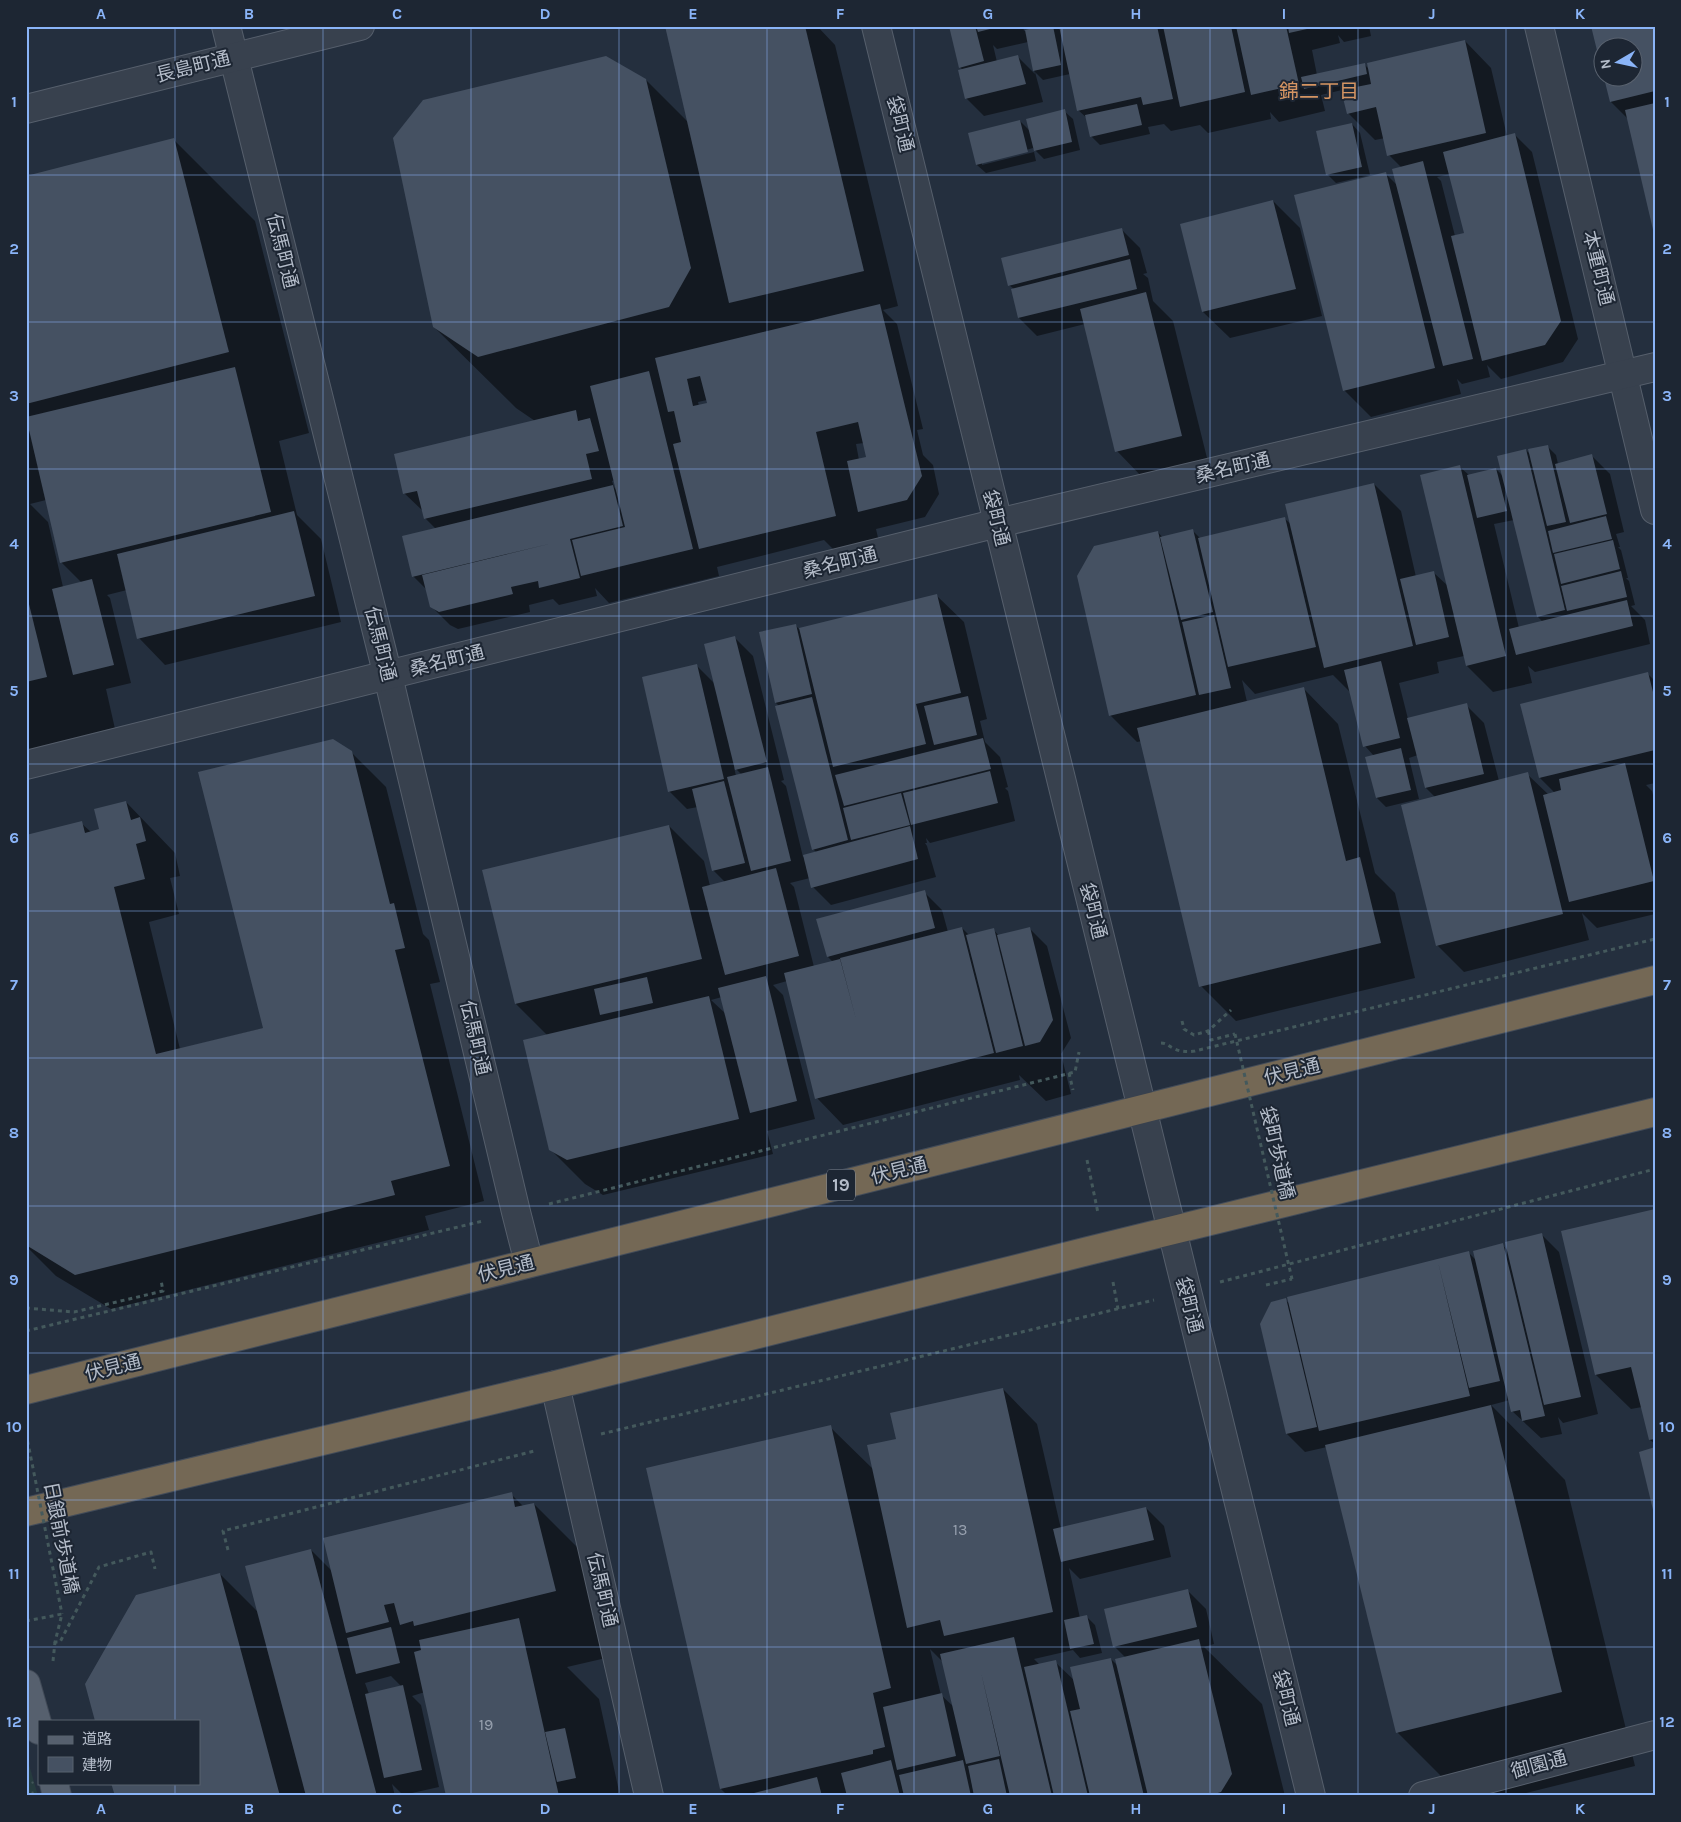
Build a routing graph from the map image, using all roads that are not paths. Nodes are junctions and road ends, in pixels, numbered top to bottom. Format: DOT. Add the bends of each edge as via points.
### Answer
graph roads {
  1 [pos="226,26"];
  2 [pos="360,26"];
  3 [pos="876,26"];
  4 [pos="1539,26"];
  5 [pos="234,56"];
  6 [pos="26,109"];
  7 [pos="1655,367"];
  8 [pos="1623,375"];
  9 [pos="1655,510"];
  10 [pos="998,523"];
  11 [pos="388,676"];
  12 [pos="26,765"];
  13 [pos="1655,980"];
  14 [pos="1142,1110"];
  15 [pos="1655,1112"];
  16 [pos="1171,1230"];
  17 [pos="529,1263"];
  18 [pos="555,1385"];
  19 [pos="26,1390"];
  20 [pos="26,1512"];
  21 [pos="26,1684"];
  22 [pos="38,1726"];
  23 [pos="1655,1735"];
  24 [pos="648,1796"];
  25 [pos="1311,1796"];
  26 [pos="1423,1796"];
  1 -- 5 [label="street, 伝馬町通"];
  2 -- 5 [label="street, 長島町通"];
  3 -- 10 [label="street, 袋町通"];
  4 -- 8 [label="street, 本重町通"];
  5 -- 6 [label="street, 長島町通"];
  5 -- 11 [label="street, 伝馬町通"];
  7 -- 8 [label="street, 桑名町通"];
  8 -- 9 [label="street, 本重町通"];
  8 -- 10 [label="street, 桑名町通"];
  10 -- 11 [label="street, 桑名町通"];
  10 -- 14 [label="street, 袋町通"];
  11 -- 12 [label="street, 桑名町通"];
  11 -- 17 [label="street, 伝馬町通"];
  13 -- 14 [label="highway, 伏見通 / 19"];
  14 -- 16 [label="street, 袋町通"];
  14 -- 17 [label="highway, 伏見通 / 19"];
  15 -- 16 [label="highway"];
  16 -- 18 [label="highway"];
  16 -- 25 [label="street, 袋町通"];
  17 -- 19 [label="highway, 伏見通 / 19"];
  18 -- 20 [label="highway"];
  18 -- 24 [label="street, 伝馬町通"];
  21 -- 22 [label="main road"];
  23 -- 26 [label="street, 御園通"];
}
